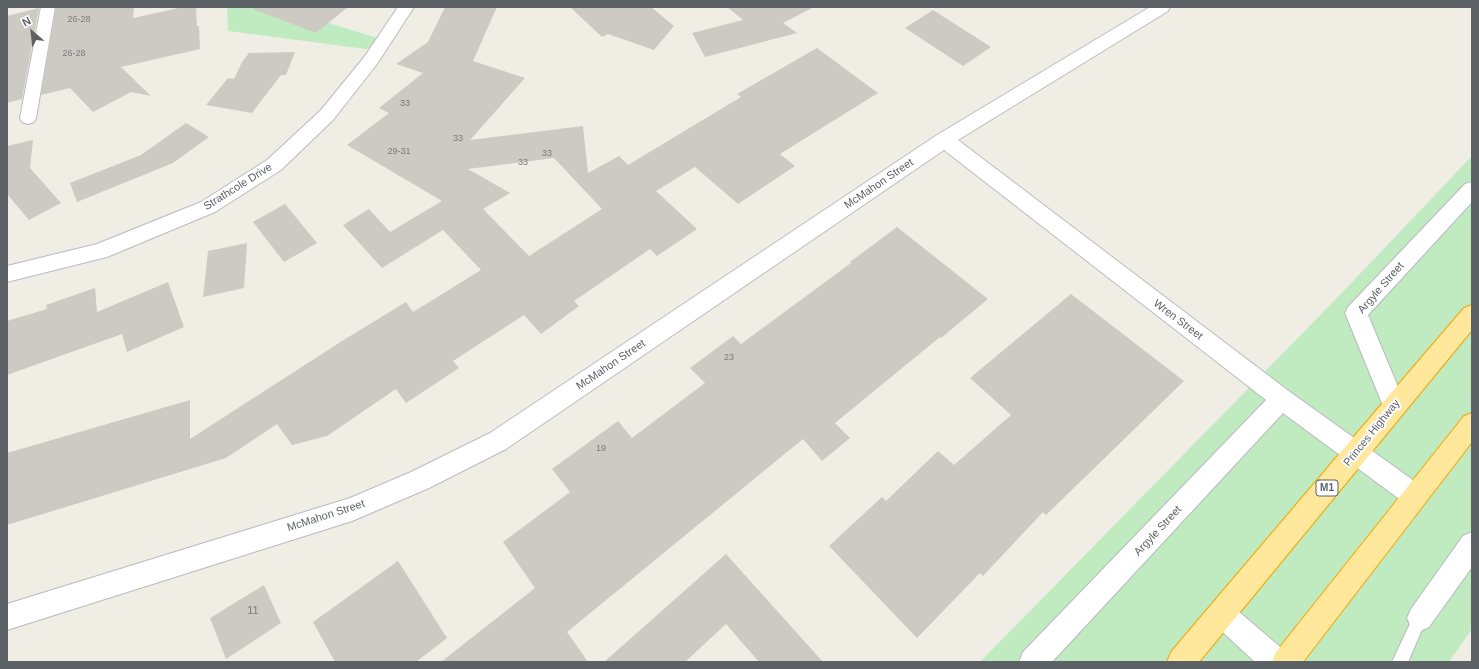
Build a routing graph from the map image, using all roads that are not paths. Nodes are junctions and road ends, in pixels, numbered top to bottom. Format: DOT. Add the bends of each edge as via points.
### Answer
graph roads {
  1 [pos="48,7"];
  2 [pos="406,7"];
  3 [pos="1162,7"];
  4 [pos="28,118"];
  5 [pos="944,140"];
  6 [pos="1472,189"];
  7 [pos="7,274"];
  8 [pos="1472,314"];
  9 [pos="1282,399"];
  10 [pos="1394,406"];
  11 [pos="1472,424"];
  12 [pos="1356,453"];
  13 [pos="1415,496"];
  14 [pos="1472,544"];
  15 [pos="1222,614"];
  16 [pos="7,617"];
  17 [pos="1420,618"];
  18 [pos="1033,662"];
  19 [pos="1181,662"];
  20 [pos="1276,662"];
  21 [pos="1286,662"];
  22 [pos="1400,662"];
  1 -- 4 [label="street"];
  2 -- 7 [label="street, Strathcole Drive" via="370,60 326,115 274,165 208,207 100,251"];
  3 -- 5 [label="street, McMahon Street"];
  5 -- 9 [label="street, Wren Street"];
  5 -- 16 [label="street, McMahon Street" via="498,441 420,480 352,509"];
  6 -- 10 [label="street, Argyle Street" via="1356,313"];
  8 -- 10 [label="highway, Princes Highway / M1"];
  9 -- 12 [label="street, Wren Street"];
  9 -- 18 [label="street, Argyle Street"];
  10 -- 12 [label="highway, Princes Highway / M1"];
  11 -- 13 [label="highway"];
  12 -- 13 [label="street, Wren Street"];
  12 -- 15 [label="highway, Princes Highway / M1"];
  13 -- 21 [label="highway"];
  14 -- 17 [label="street"];
  15 -- 19 [label="highway, Princes Highway / M1"];
  15 -- 20 [label="street"];
  17 -- 22 [label="lane"];
}
